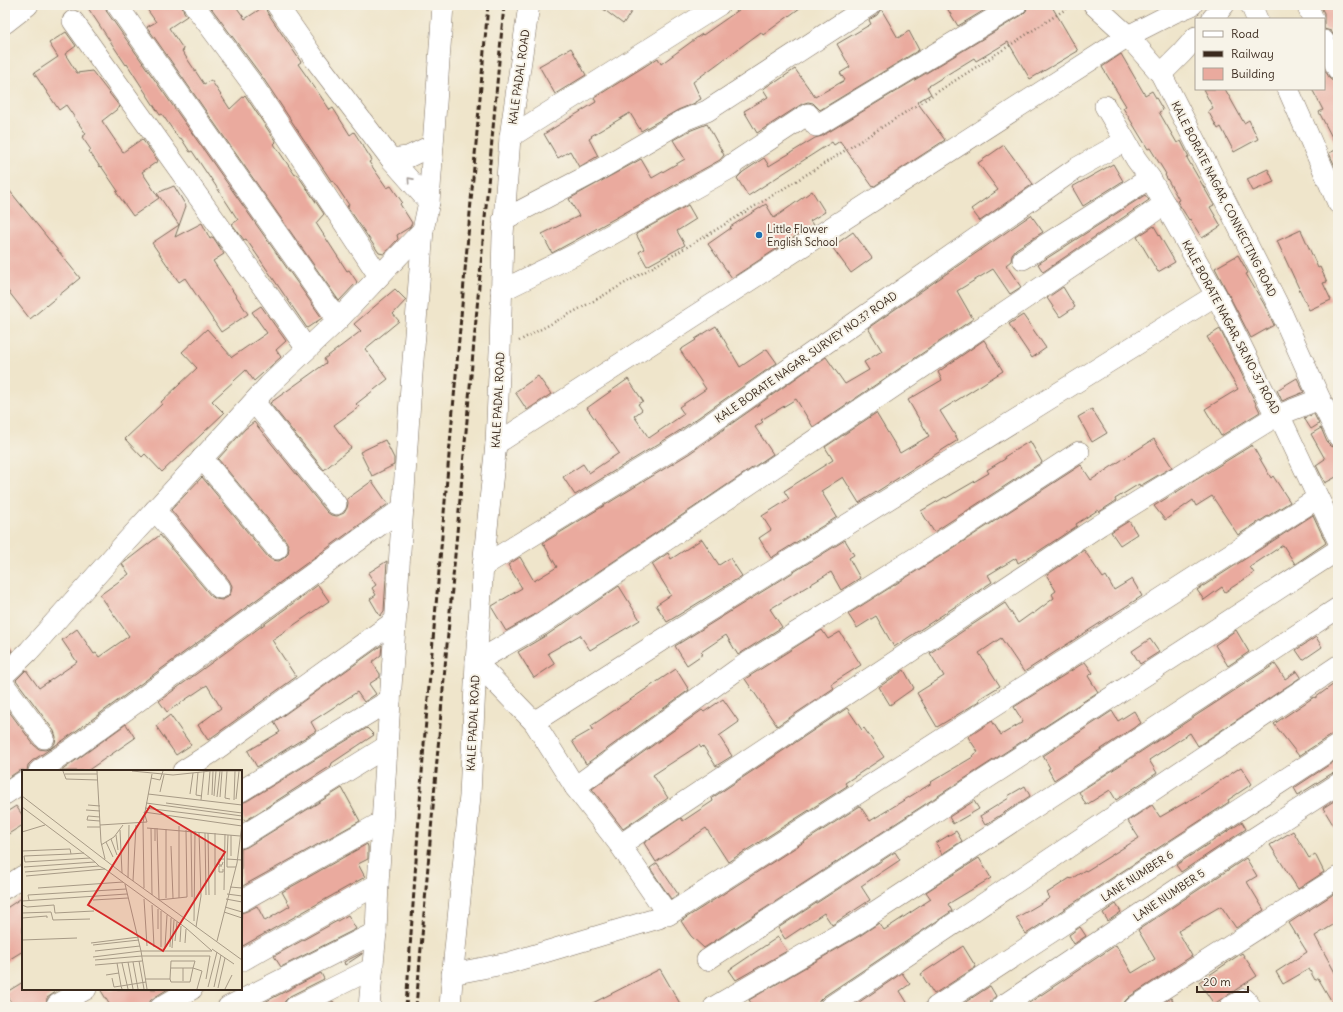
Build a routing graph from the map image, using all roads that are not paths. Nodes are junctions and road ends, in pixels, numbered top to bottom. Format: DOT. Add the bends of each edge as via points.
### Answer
graph roads {
  1 [pos="28,5"];
  2 [pos="117,5"];
  3 [pos="194,5"];
  4 [pos="277,5"];
  5 [pos="443,5"];
  6 [pos="529,5"];
  7 [pos="719,5"];
  8 [pos="870,5"];
  9 [pos="1016,5"];
  10 [pos="1094,5"];
  11 [pos="1192,5"];
  12 [pos="1224,5"];
  13 [pos="1251,5"];
  14 [pos="1307,5"];
  15 [pos="1213,18"];
  16 [pos="1257,18"];
  17 [pos="1313,18"];
  18 [pos="73,21"];
  19 [pos="5,23"];
  20 [pos="1128,36"];
  21 [pos="1195,39"];
  22 [pos="1325,43"];
  23 [pos="1338,70"];
  24 [pos="1161,74"];
  25 [pos="1288,90"];
  26 [pos="1105,106"];
  27 [pos="510,137"];
  28 [pos="1125,141"];
  29 [pos="433,145"];
  30 [pos="391,159"];
  31 [pos="1150,178"];
  32 [pos="429,202"];
  33 [pos="1338,203"];
  34 [pos="1165,204"];
  35 [pos="503,220"];
  36 [pos="423,230"];
  37 [pos="1023,259"];
  38 [pos="379,276"];
  39 [pos="501,291"];
  40 [pos="1216,295"];
  41 [pos="338,320"];
  42 [pos="307,349"];
  43 [pos="1320,399"];
  44 [pos="254,402"];
  45 [pos="1276,416"];
  46 [pos="1338,436"];
  47 [pos="496,444"];
  48 [pos="1079,452"];
  49 [pos="202,458"];
  50 [pos="1318,498"];
  51 [pos="336,504"];
  52 [pos="403,508"];
  53 [pos="155,510"];
  54 [pos="1338,540"];
  55 [pos="277,549"];
  56 [pos="1338,550"];
  57 [pos="484,566"];
  58 [pos="220,588"];
  59 [pos="1338,608"];
  60 [pos="395,621"];
  61 [pos="476,662"];
  62 [pos="1338,666"];
  63 [pos="5,674"];
  64 [pos="5,686"];
  65 [pos="390,700"];
  66 [pos="534,722"];
  67 [pos="44,738"];
  68 [pos="1338,745"];
  69 [pos="387,746"];
  70 [pos="40,770"];
  71 [pos="184,770"];
  72 [pos="22,783"];
  73 [pos="1338,784"];
  74 [pos="575,787"];
  75 [pos="242,790"];
  76 [pos="5,794"];
  77 [pos="382,822"];
  78 [pos="242,835"];
  79 [pos="620,845"];
  80 [pos="1338,876"];
  81 [pos="22,877"];
  82 [pos="378,884"];
  83 [pos="5,888"];
  84 [pos="242,900"];
  85 [pos="659,918"];
  86 [pos="376,932"];
  87 [pos="242,960"];
  88 [pos="707,960"];
  89 [pos="373,968"];
  90 [pos="452,974"];
  91 [pos="84,990"];
  92 [pos="190,990"];
  93 [pos="57,1005"];
  94 [pos="161,1007"];
  95 [pos="228,1007"];
  96 [pos="295,1007"];
  97 [pos="370,1007"];
  98 [pos="450,1007"];
  99 [pos="714,1007"];
  100 [pos="830,1007"];
  101 [pos="936,1007"];
  102 [pos="1001,1007"];
  103 [pos="1135,1007"];
  104 [pos="1230,1007"];
  105 [pos="1252,1007"];
  1 -- 19 [label="street"];
  2 -- 41 [label="street"];
  3 -- 38 [label="street" via="253,85"];
  4 -- 30 [label="street"];
  5 -- 29 [label="street"];
  6 -- 27 [label="street, KALE PADAL ROAD"];
  7 -- 27 [label="street"];
  8 -- 35 [label="street" via="707,112 684,120 595,172"];
  9 -- 39 [label="street" via="816,126 808,114 731,165 732,167 580,252"];
  10 -- 20 [label="street, KALE BORATE NAGAR, CONNECTING ROAD"];
  11 -- 20 [label="street"];
  12 -- 15 [label="street"];
  13 -- 16 [label="street"];
  14 -- 17 [label="street"];
  18 -- 42 [label="street"];
  20 -- 24 [label="street, KALE BORATE NAGAR, CONNECTING ROAD"];
  20 -- 47 [label="street"];
  21 -- 24 [label="street"];
  22 -- 23 [label="street"];
  24 -- 43 [label="street, KALE BORATE NAGAR, CONNECTING ROAD" via="1278,305"];
  25 -- 33 [label="street"];
  26 -- 28 [label="street, KALE BORATE NAGAR, SR.NO-37 ROAD"];
  27 -- 35 [label="street, KALE PADAL ROAD"];
  28 -- 31 [label="street, KALE BORATE NAGAR, SR.NO-37 ROAD"];
  28 -- 57 [label="street, KALE BORATE NAGAR, SURVEY NO.3? ROAD" via="1074,169 683,443"];
  29 -- 30 [label="street" via="408,157"];
  29 -- 32 [label="street"];
  32 -- 30 [label="street, one-way"];
  31 -- 34 [label="street, KALE BORATE NAGAR, SR.NO-37 ROAD"];
  31 -- 37 [label="street"];
  32 -- 36 [label="street"];
  34 -- 40 [label="street, KALE BORATE NAGAR, SR.NO-37 ROAD"];
  34 -- 61 [label="street" via="540,624"];
  35 -- 39 [label="street, KALE PADAL ROAD"];
  36 -- 38 [label="street"];
  36 -- 52 [label="street"];
  38 -- 41 [label="street"];
  39 -- 47 [label="street, KALE PADAL ROAD"];
  40 -- 45 [label="street, KALE BORATE NAGAR, SR.NO-37 ROAD"];
  40 -- 66 [label="street"];
  41 -- 42 [label="street"];
  42 -- 44 [label="street"];
  43 -- 45 [label="street"];
  43 -- 46 [label="street, KALE BORATE NAGAR, CONNECTING ROAD"];
  44 -- 49 [label="street"];
  44 -- 51 [label="street"];
  45 -- 50 [label="street, KALE BORATE NAGAR, SR.NO-37 ROAD" via="1281,419"];
  45 -- 79 [label="street" via="1100,525"];
  47 -- 57 [label="street, KALE PADAL ROAD"];
  48 -- 74 [label="street" via="738,669"];
  49 -- 53 [label="street"];
  49 -- 55 [label="street"];
  50 -- 54 [label="street, KALE BORATE NAGAR, SR.NO-37 ROAD"];
  50 -- 79 [label="street" via="668,915"];
  52 -- 60 [label="street"];
  52 -- 70 [label="street"];
  53 -- 58 [label="street"];
  53 -- 63 [label="street"];
  56 -- 88 [label="street"];
  57 -- 61 [label="street, KALE PADAL ROAD"];
  59 -- 99 [label="street" via="856,925"];
  60 -- 65 [label="street"];
  60 -- 71 [label="street"];
  61 -- 66 [label="street"];
  61 -- 90 [label="street, KALE PADAL ROAD" via="470,796"];
  62 -- 100 [label="street"];
  64 -- 67 [label="street"];
  65 -- 69 [label="street"];
  65 -- 75 [label="street"];
  66 -- 74 [label="street"];
  68 -- 101 [label="street, LANE NUMBER 6"];
  69 -- 77 [label="street"];
  69 -- 78 [label="street"];
  72 -- 76 [label="street"];
  73 -- 102 [label="street, LANE NUMBER 5"];
  74 -- 79 [label="street"];
  77 -- 82 [label="street"];
  77 -- 84 [label="street"];
  80 -- 103 [label="street"];
  81 -- 83 [label="street"];
  82 -- 86 [label="street"];
  82 -- 87 [label="street"];
  85 -- 90 [label="street" via="508,963"];
  86 -- 89 [label="street"];
  86 -- 95 [label="street"];
  89 -- 96 [label="street"];
  89 -- 97 [label="street"];
  90 -- 98 [label="street, KALE PADAL ROAD"];
  91 -- 93 [label="street"];
  92 -- 94 [label="street"];
  104 -- 105 [label="street" via="1245,999"];
}
